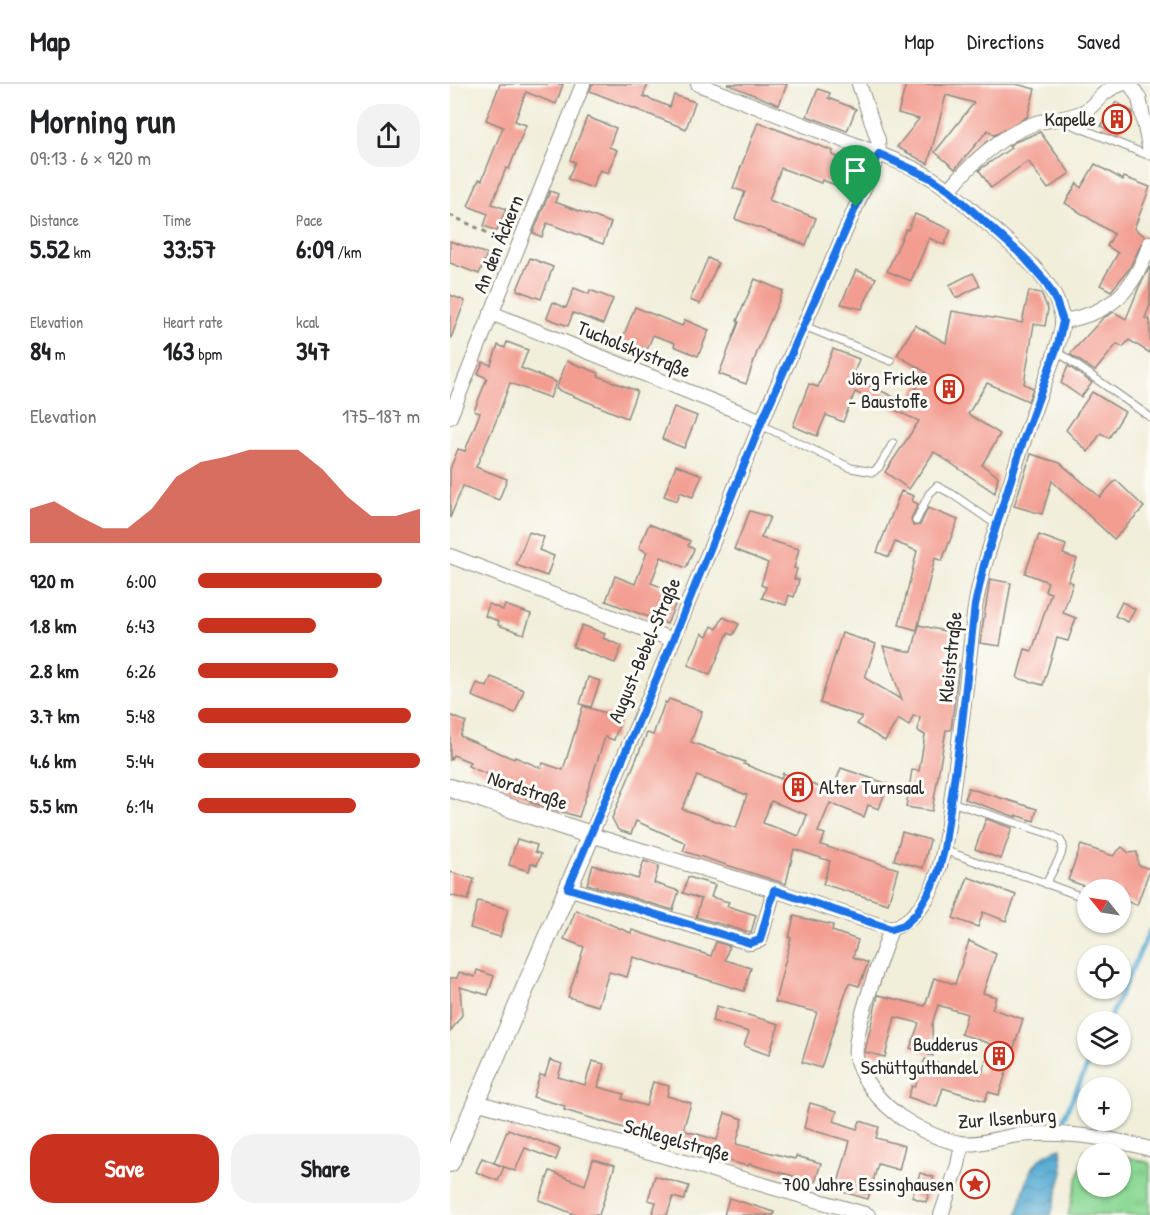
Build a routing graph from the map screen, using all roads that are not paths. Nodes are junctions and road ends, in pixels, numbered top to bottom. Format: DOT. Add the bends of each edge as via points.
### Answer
graph roads {
  1 [pos="583,84"];
  2 [pos="698,84"];
  3 [pos="859,84"];
  4 [pos="1122,84"];
  5 [pos="1130,84"];
  6 [pos="1058,119"];
  7 [pos="1150,153"];
  8 [pos="879,154"];
  9 [pos="949,190"];
  10 [pos="1150,243"];
  11 [pos="491,314"];
  12 [pos="1063,321"];
  13 [pos="804,326"];
  14 [pos="1055,350"];
  15 [pos="891,361"];
  16 [pos="450,417"];
  17 [pos="1150,417"];
  18 [pos="762,423"];
  19 [pos="893,443"];
  20 [pos="916,521"];
  21 [pos="997,525"];
  22 [pos="450,556"];
  23 [pos="673,640"];
  24 [pos="450,788"];
  25 [pos="951,802"];
  26 [pos="591,835"];
  27 [pos="944,850"];
  28 [pos="1046,884"];
  29 [pos="568,888"];
  30 [pos="774,890"];
  31 [pos="1077,895"];
  32 [pos="891,929"];
  33 [pos="476,1102"];
  34 [pos="962,1144"];
  35 [pos="1150,1149"];
  36 [pos="450,1163"];
  37 [pos="868,1215"];
  38 [pos="941,1215"];
  1 -- 11 [label="street, An den Äckern"];
  2 -- 8 [label="street"];
  3 -- 8 [label="street"];
  4 -- 6 [label="street" via="1107,90 1094,106"];
  5 -- 7 [label="street" via="1139,98"];
  6 -- 7 [label="lane"];
  6 -- 9 [label="street" via="1036,123 990,148"];
  8 -- 9 [label="street"];
  8 -- 13 [label="street, August-Bebel-Straße"];
  9 -- 12 [label="street" via="1023,256 1045,281"];
  10 -- 12 [label="street" via="1123,294 1097,311"];
  11 -- 16 [label="street, An den Äckern"];
  11 -- 18 [label="street, Tucholskystraße"];
  12 -- 14 [label="street, Kleiststraße"];
  13 -- 15 [label="lane"];
  13 -- 18 [label="street, August-Bebel-Straße"];
  14 -- 17 [label="lane"];
  14 -- 21 [label="street, Kleiststraße"];
  18 -- 19 [label="lane" via="850,468 873,472"];
  18 -- 23 [label="street, August-Bebel-Straße"];
  20 -- 21 [label="lane" via="937,486"];
  21 -- 25 [label="street, Kleiststraße" via="975,605"];
  22 -- 23 [label="street"];
  23 -- 26 [label="street, August-Bebel-Straße"];
  24 -- 26 [label="street, Nordstraße"];
  25 -- 27 [label="street, Kleiststraße"];
  25 -- 28 [label="lane" via="1060,840 1061,855"];
  26 -- 29 [label="street, August-Bebel-Straße"];
  26 -- 30 [label="street"];
  27 -- 28 [label="lane"];
  27 -- 32 [label="street, Kleiststraße" via="938,873 916,914 904,925"];
  28 -- 31 [label="lane"];
  29 -- 30 [label="street" via="750,943 760,940"];
  29 -- 33 [label="street, August-Bebel-Straße"];
  30 -- 32 [label="street"];
  32 -- 34 [label="street, Zur Ilsenburg" via="856,1042 856,1057 866,1081 893,1112 915,1127"];
  33 -- 36 [label="street, August-Bebel-Straße"];
  33 -- 37 [label="street, Schlegelstraße"];
  34 -- 35 [label="street, Zur Ilsenburg" via="1046,1133 1096,1137"];
  34 -- 38 [label="street"];
}
